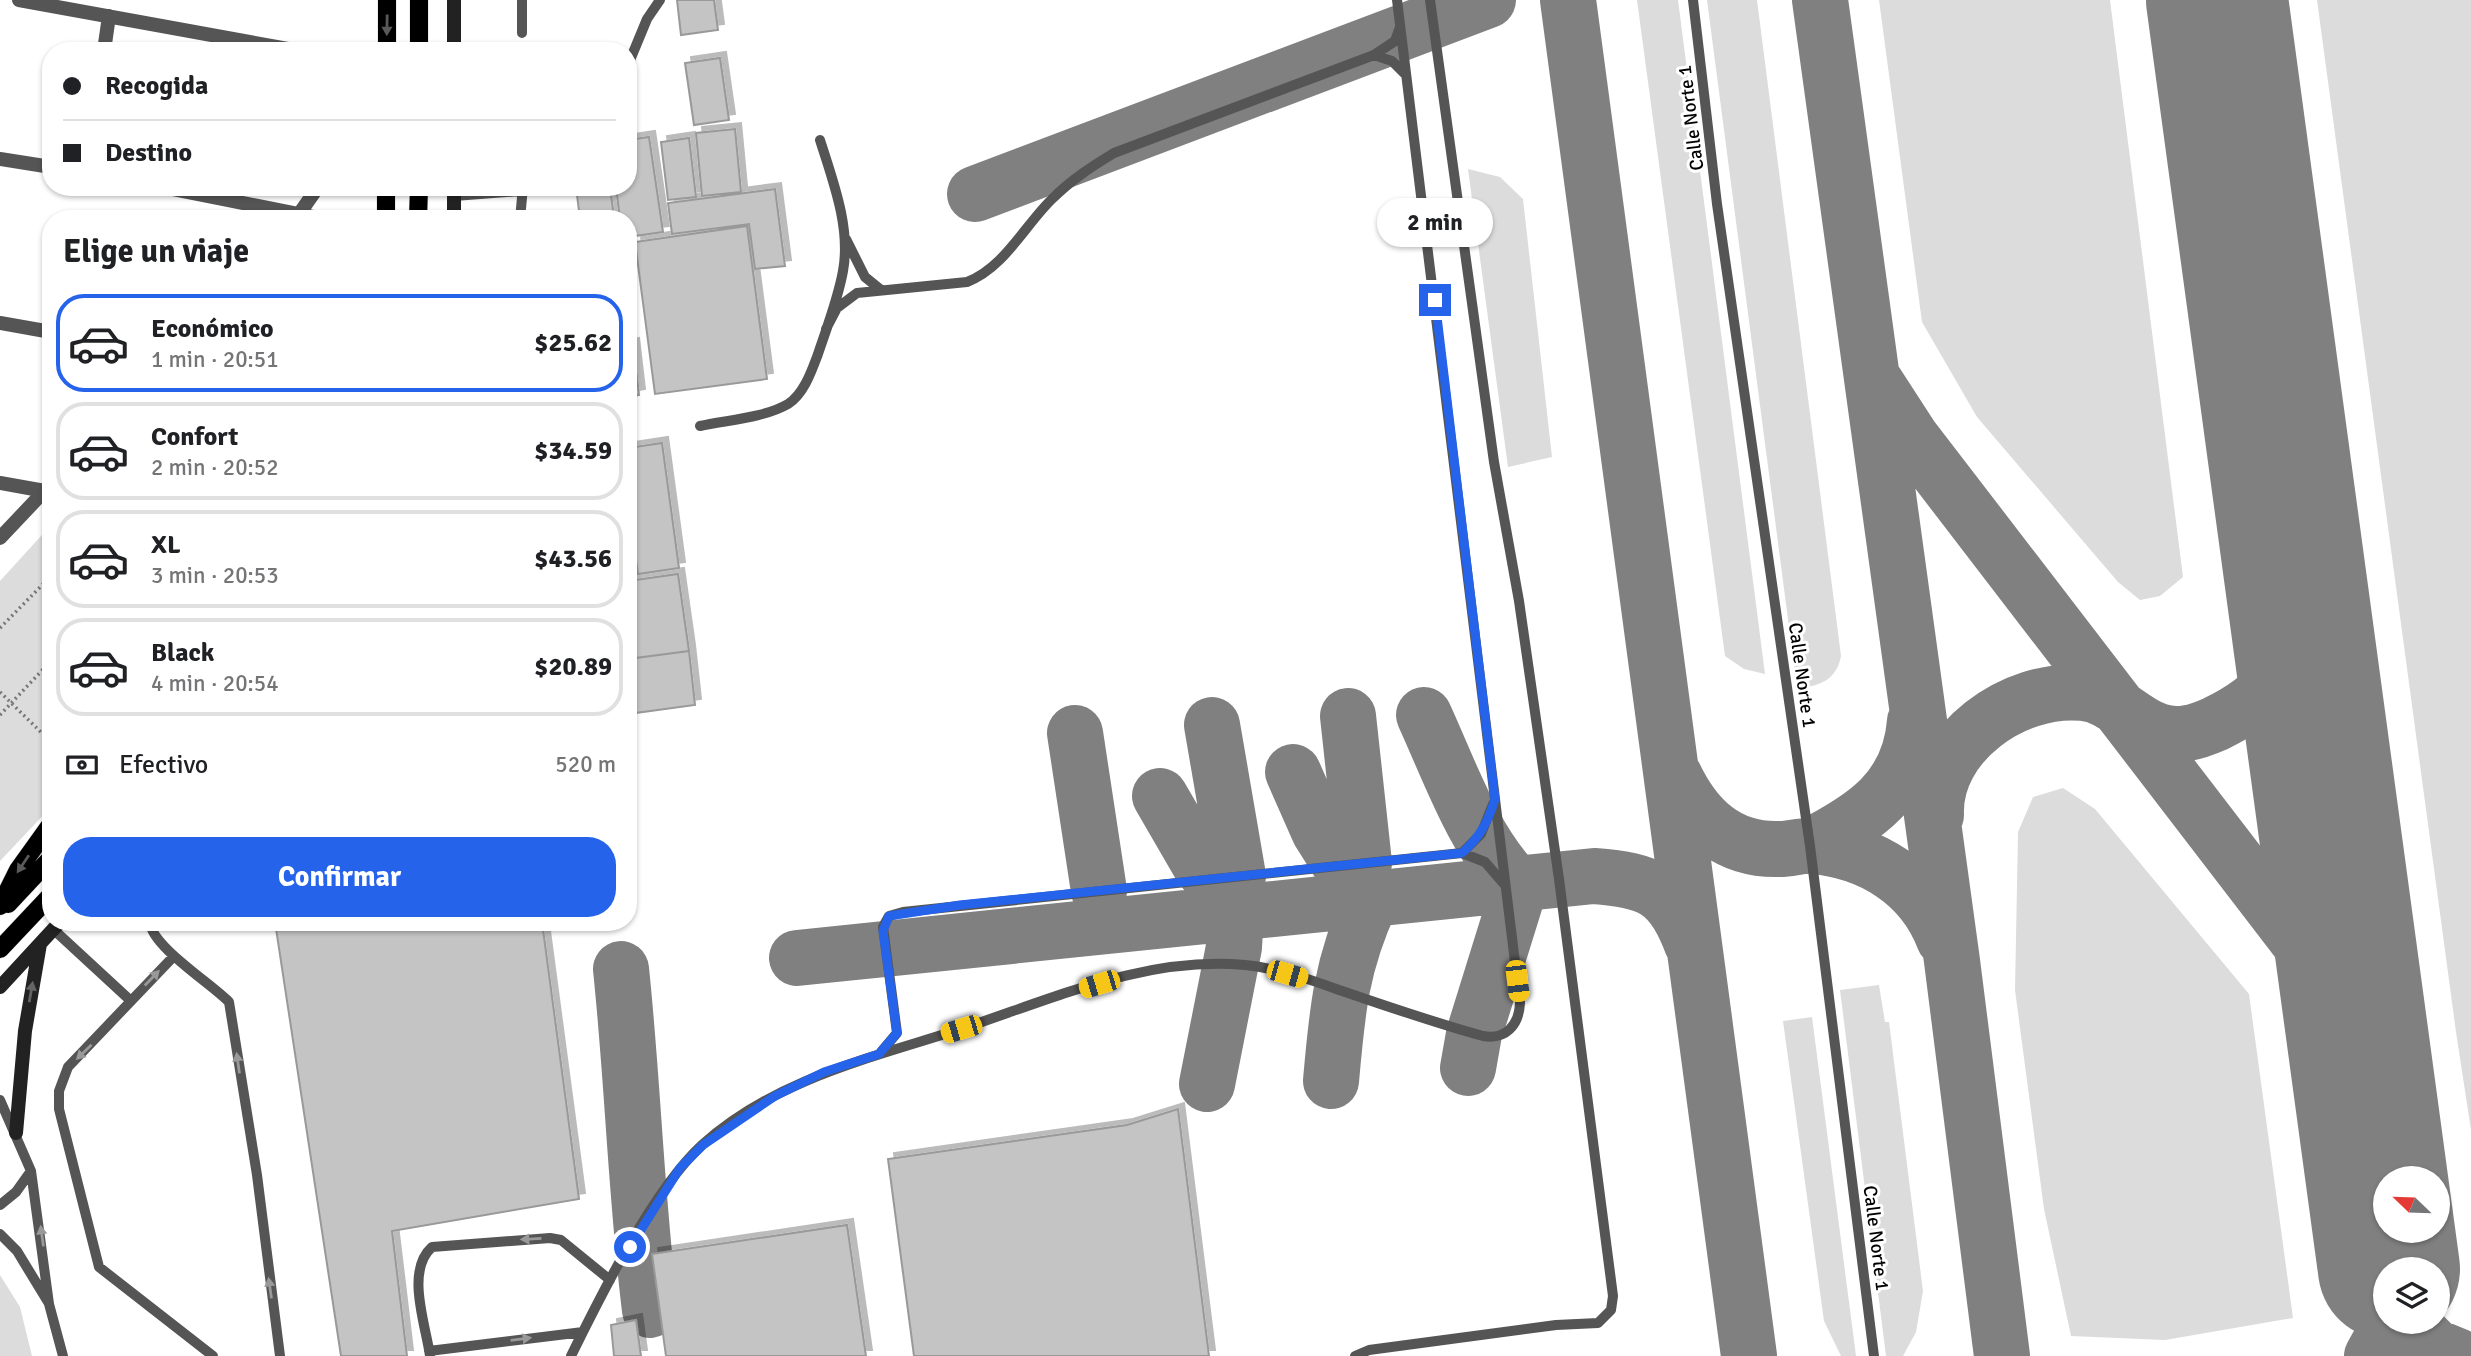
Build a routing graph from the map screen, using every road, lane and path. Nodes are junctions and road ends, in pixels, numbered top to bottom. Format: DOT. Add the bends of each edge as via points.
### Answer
graph roads {
  1 [pos="19,0"];
  2 [pos="387,0"];
  3 [pos="419,0"];
  4 [pos="454,0"];
  5 [pos="522,0"];
  6 [pos="660,0"];
  7 [pos="1397,0"];
  8 [pos="1430,0"];
  9 [pos="1693,0"];
  10 [pos="109,16"];
  11 [pos="1401,16"];
  12 [pos="522,33"];
  13 [pos="105,42"];
  14 [pos="250,42"];
  15 [pos="387,42"];
  16 [pos="419,42"];
  17 [pos="454,42"];
  18 [pos="637,43"];
  19 [pos="1374,55"];
  20 [pos="1408,78"];
  21 [pos="820,140"];
  22 [pos="0,159"];
  23 [pos="42,166"];
  24 [pos="204,196"];
  25 [pos="270,210"];
  26 [pos="843,231"];
  27 [pos="881,290"];
  28 [pos="0,323"];
  29 [pos="826,329"];
  30 [pos="42,330"];
  31 [pos="700,426"];
  32 [pos="0,483"];
  33 [pos="42,486"];
  34 [pos="42,493"];
  35 [pos="0,538"];
  36 [pos="42,585"];
  37 [pos="0,628"];
  38 [pos="42,670"];
  39 [pos="0,692"];
  40 [pos="11,703"];
  41 [pos="0,715"];
  42 [pos="42,732"];
  43 [pos="1495,799"];
  44 [pos="42,837"];
  45 [pos="1462,853"];
  46 [pos="42,867"];
  47 [pos="1505,886"];
  48 [pos="42,905"];
  49 [pos="0,909"];
  50 [pos="51,931"];
  51 [pos="62,931"];
  52 [pos="151,931"];
  53 [pos="40,944"];
  54 [pos="0,949"];
  55 [pos="174,956"];
  56 [pos="0,987"];
  57 [pos="131,1002"];
  58 [pos="897,1033"];
  59 [pos="919,1042"];
  60 [pos="879,1054"];
  61 [pos="0,1100"];
  62 [pos="16,1133"];
  63 [pos="31,1171"];
  64 [pos="0,1205"];
  65 [pos="0,1234"];
  66 [pos="610,1280"];
  67 [pos="49,1304"];
  68 [pos="583,1332"];
  69 [pos="430,1354"];
  70 [pos="63,1356"];
  71 [pos="213,1356"];
  72 [pos="279,1356"];
  73 [pos="571,1356"];
  74 [pos="1355,1356"];
  75 [pos="1874,1356"];
  1 -- 10 [label="street"];
  2 -- 15 [label="main road, one-way"];
  3 -- 16 [label="main road"];
  4 -- 17 [label="main road"];
  5 -- 12 [label="lane"];
  6 -- 18 [label="lane"];
  7 -- 11 [label="lane"];
  8 -- 74 [label="lane" via="1494,462 1559,879 1613,1296 1611,1310 1598,1323 1369,1350"];
  9 -- 75 [label="lane, Calle Norte 1" via="1717,205 1810,846"];
  10 -- 13 [label="street"];
  10 -- 14 [label="street"];
  11 -- 19 [label="lane" via="1395,41"];
  11 -- 20 [label="lane"];
  19 -- 20 [label="lane" via="1398,65"];
  19 -- 27 [label="lane" via="1114,153 1066,186 976,279"];
  20 -- 43 [label="lane"];
  21 -- 26 [label="lane"];
  22 -- 23 [label="street"];
  24 -- 25 [label="street"];
  26 -- 27 [label="lane" via="857,266"];
  26 -- 29 [label="lane" via="844,269"];
  27 -- 29 [label="lane" via="857,293 843,302"];
  28 -- 30 [label="street"];
  29 -- 31 [label="lane" via="811,370 789,403"];
  32 -- 33 [label="street"];
  34 -- 35 [label="street"];
  36 -- 37 [label="path"];
  38 -- 40 [label="path"];
  39 -- 40 [label="path"];
  40 -- 41 [label="path"];
  40 -- 42 [label="path"];
  43 -- 45 [label="lane" via="1483,831"];
  43 -- 47 [label="lane"];
  44 -- 49 [label="main road, one-way" via="18,870"];
  45 -- 47 [label="lane" via="1485,862"];
  45 -- 58 [label="lane" via="889,916 883,927"];
  46 -- 49 [label="main road"];
  47 -- 59 [label="lane" via="1519,1010 1510,1031 1498,1037 1474,1034 1273,970 1209,964 1137,971"];
  48 -- 54 [label="main road"];
  50 -- 53 [label="main road"];
  51 -- 57 [label="lane"];
  52 -- 55 [label="lane"];
  53 -- 56 [label="main road"];
  62 -- 53 [label="main road, one-way" via="25,1031"];
  57 -- 55 [label="lane, one-way"];
  72 -- 55 [label="lane, one-way" via="257,1175 229,1002"];
  57 -- 71 [label="lane, one-way" via="68,1067 59,1091 59,1109 99,1267"];
  58 -- 59 [label="lane"];
  58 -- 60 [label="lane"];
  59 -- 60 [label="lane"];
  60 -- 66 [label="lane" via="824,1072 775,1096 703,1145 680,1168"];
  61 -- 62 [label="lane"];
  62 -- 63 [label="lane"];
  63 -- 64 [label="lane"];
  67 -- 63 [label="lane, one-way"];
  65 -- 67 [label="lane" via="17,1251"];
  66 -- 68 [label="lane"];
  66 -- 69 [label="lane, one-way" via="561,1240 432,1247 419,1264"];
  67 -- 70 [label="lane"];
  69 -- 68 [label="lane, one-way"];
  68 -- 73 [label="lane"];
}
